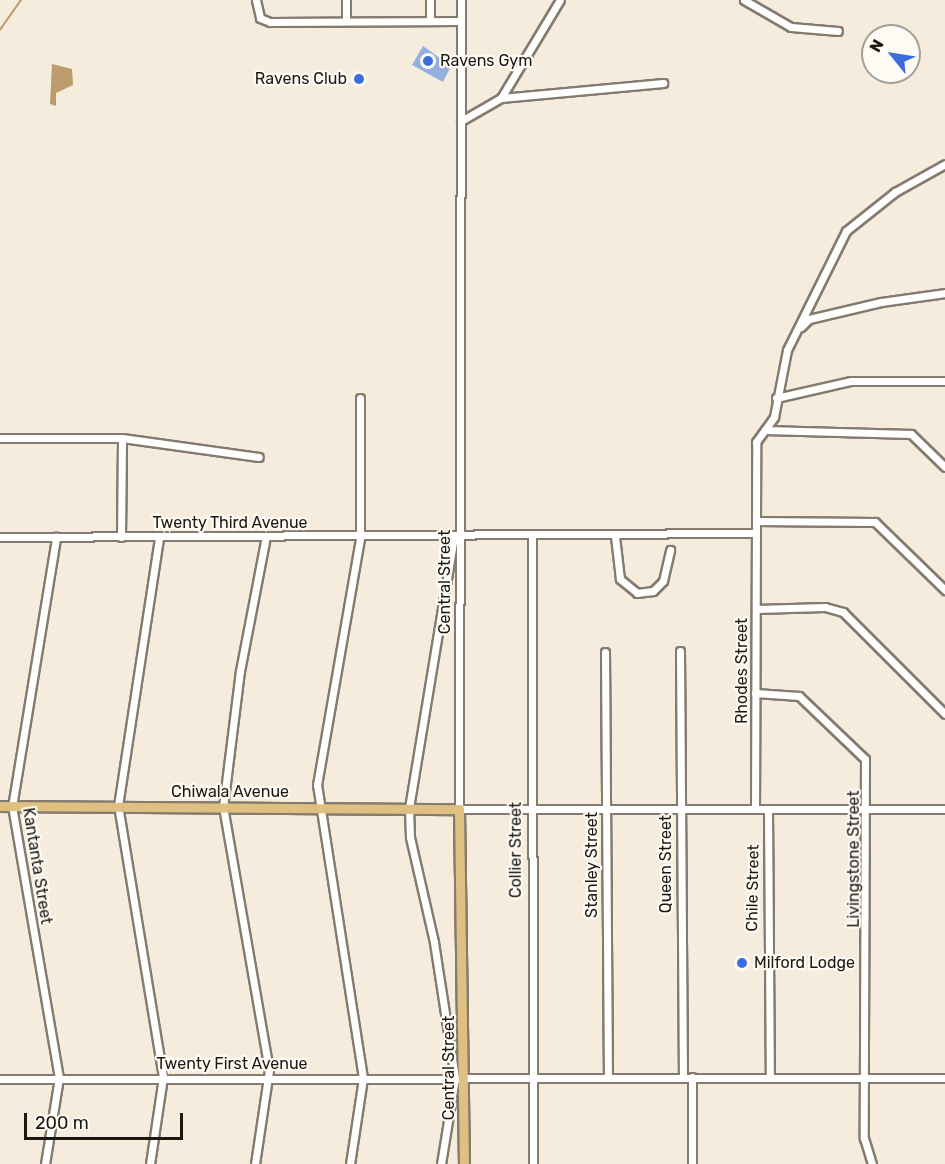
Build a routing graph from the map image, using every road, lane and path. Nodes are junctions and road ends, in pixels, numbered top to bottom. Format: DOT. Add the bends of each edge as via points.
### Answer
graph roads {
  1 [pos="256,0"];
  2 [pos="346,0"];
  3 [pos="430,0"];
  4 [pos="462,0"];
  5 [pos="560,0"];
  6 [pos="744,0"];
  7 [pos="346,21"];
  8 [pos="430,21"];
  9 [pos="462,21"];
  10 [pos="838,31"];
  11 [pos="663,83"];
  12 [pos="501,98"];
  13 [pos="460,121"];
  14 [pos="945,164"];
  15 [pos="945,293"];
  16 [pos="796,332"];
  17 [pos="945,381"];
  18 [pos="360,398"];
  19 [pos="776,398"];
  20 [pos="765,430"];
  21 [pos="0,438"];
  22 [pos="122,438"];
  23 [pos="260,457"];
  24 [pos="945,467"];
  25 [pos="756,521"];
  26 [pos="756,533"];
  27 [pos="266,536"];
  28 [pos="457,536"];
  29 [pos="532,536"];
  30 [pos="615,536"];
  31 [pos="0,537"];
  32 [pos="56,537"];
  33 [pos="121,537"];
  34 [pos="159,537"];
  35 [pos="360,538"];
  36 [pos="670,550"];
  37 [pos="945,590"];
  38 [pos="756,609"];
  39 [pos="680,651"];
  40 [pos="605,652"];
  41 [pos="755,693"];
  42 [pos="945,714"];
  43 [pos="0,806"];
  44 [pos="118,806"];
  45 [pos="12,807"];
  46 [pos="223,807"];
  47 [pos="317,807"];
  48 [pos="409,808"];
  49 [pos="459,809"];
  50 [pos="529,809"];
  51 [pos="605,809"];
  52 [pos="755,809"];
  53 [pos="768,809"];
  54 [pos="866,809"];
  55 [pos="945,809"];
  56 [pos="680,810"];
  57 [pos="770,1076"];
  58 [pos="164,1077"];
  59 [pos="532,1077"];
  60 [pos="608,1077"];
  61 [pos="682,1077"];
  62 [pos="692,1077"];
  63 [pos="59,1078"];
  64 [pos="269,1078"];
  65 [pos="363,1078"];
  66 [pos="460,1078"];
  67 [pos="945,1078"];
  68 [pos="0,1079"];
  69 [pos="867,1079"];
  70 [pos="45,1164"];
  71 [pos="150,1164"];
  72 [pos="255,1164"];
  73 [pos="350,1164"];
  74 [pos="441,1164"];
  75 [pos="464,1164"];
  76 [pos="533,1164"];
  77 [pos="692,1164"];
  78 [pos="872,1164"];
  1 -- 7 [label="street" via="260,18"];
  2 -- 7 [label="street"];
  3 -- 8 [label="street"];
  4 -- 9 [label="street, Central Street"];
  5 -- 12 [label="street"];
  6 -- 10 [label="street" via="791,27"];
  7 -- 8 [label="street"];
  8 -- 9 [label="street"];
  9 -- 13 [label="street, Central Street"];
  11 -- 12 [label="street"];
  12 -- 13 [label="street"];
  13 -- 28 [label="street, Central Street"];
  14 -- 16 [label="street, Rhodes Street" via="895,192 846,231"];
  15 -- 16 [label="street" via="908,296 809,319"];
  16 -- 19 [label="street, Rhodes Street"];
  17 -- 19 [label="street" via="851,381"];
  18 -- 35 [label="street"];
  19 -- 20 [label="street, Rhodes Street" via="774,417"];
  20 -- 24 [label="street" via="911,434"];
  20 -- 25 [label="street, Rhodes Street" via="756,442"];
  21 -- 22 [label="street"];
  22 -- 23 [label="street"];
  22 -- 33 [label="street"];
  25 -- 26 [label="street, Rhodes Street"];
  25 -- 37 [label="street" via="875,522"];
  26 -- 30 [label="street, Twenty Third Avenue"];
  26 -- 38 [label="street, Rhodes Street"];
  27 -- 34 [label="street, Twenty Third Avenue"];
  27 -- 35 [label="street, Twenty Third Avenue"];
  27 -- 46 [label="street" via="240,671"];
  28 -- 29 [label="street, Twenty Third Avenue"];
  28 -- 35 [label="street, Twenty Third Avenue"];
  28 -- 48 [label="street"];
  28 -- 49 [label="street, Central Street"];
  29 -- 30 [label="street, Twenty Third Avenue"];
  29 -- 50 [label="street, Collier Street"];
  30 -- 36 [label="street" via="620,579 637,592 653,591 663,581"];
  31 -- 32 [label="street, Twenty Third Avenue"];
  32 -- 33 [label="street, Twenty Third Avenue"];
  32 -- 45 [label="street, Kantanta Street"];
  33 -- 34 [label="street, Twenty Third Avenue"];
  34 -- 44 [label="street"];
  35 -- 47 [label="street" via="317,785"];
  38 -- 41 [label="street, Rhodes Street"];
  38 -- 42 [label="street" via="825,607 843,612"];
  39 -- 56 [label="street, Queen Street"];
  40 -- 51 [label="street, Stanley Street"];
  41 -- 52 [label="street, Rhodes Street"];
  41 -- 54 [label="street, Livingstone Street" via="799,696 861,752 866,764"];
  43 -- 45 [label="main road, Chiwala Avenue"];
  44 -- 45 [label="main road, Chiwala Avenue"];
  44 -- 46 [label="main road, Chiwala Avenue"];
  44 -- 58 [label="street"];
  45 -- 63 [label="street, Kantanta Street"];
  46 -- 47 [label="main road, Chiwala Avenue"];
  46 -- 64 [label="street"];
  47 -- 48 [label="main road, Chiwala Avenue"];
  47 -- 65 [label="street"];
  48 -- 49 [label="main road, Chiwala Avenue"];
  48 -- 66 [label="street" via="410,837"];
  49 -- 50 [label="street"];
  49 -- 66 [label="main road, Central Street"];
  50 -- 51 [label="street"];
  50 -- 59 [label="street, Collier Street"];
  51 -- 56 [label="street"];
  51 -- 60 [label="street, Stanley Street"];
  52 -- 53 [label="street"];
  52 -- 56 [label="street"];
  53 -- 54 [label="street"];
  53 -- 57 [label="street, Chile Street"];
  54 -- 55 [label="street"];
  54 -- 69 [label="street, Livingstone Street"];
  56 -- 61 [label="street, Queen Street"];
  57 -- 62 [label="street, Twenty First Avenue"];
  57 -- 69 [label="street, Twenty First Avenue"];
  58 -- 63 [label="street, Twenty First Avenue"];
  58 -- 64 [label="street, Twenty First Avenue"];
  58 -- 71 [label="street"];
  59 -- 60 [label="street, Twenty First Avenue"];
  59 -- 66 [label="street, Twenty First Avenue"];
  59 -- 76 [label="street, Collier Street"];
  60 -- 61 [label="street, Twenty First Avenue"];
  61 -- 62 [label="street, Twenty First Avenue"];
  62 -- 77 [label="street"];
  63 -- 68 [label="street, Twenty First Avenue"];
  63 -- 70 [label="street, Kantanta Street"];
  64 -- 65 [label="street, Twenty First Avenue"];
  64 -- 72 [label="street"];
  65 -- 66 [label="street, Twenty First Avenue"];
  65 -- 73 [label="street"];
  66 -- 74 [label="street"];
  66 -- 75 [label="main road, Central Street"];
  67 -- 69 [label="street, Twenty First Avenue"];
  69 -- 78 [label="street, Livingstone Street" via="864,1138"];
}
